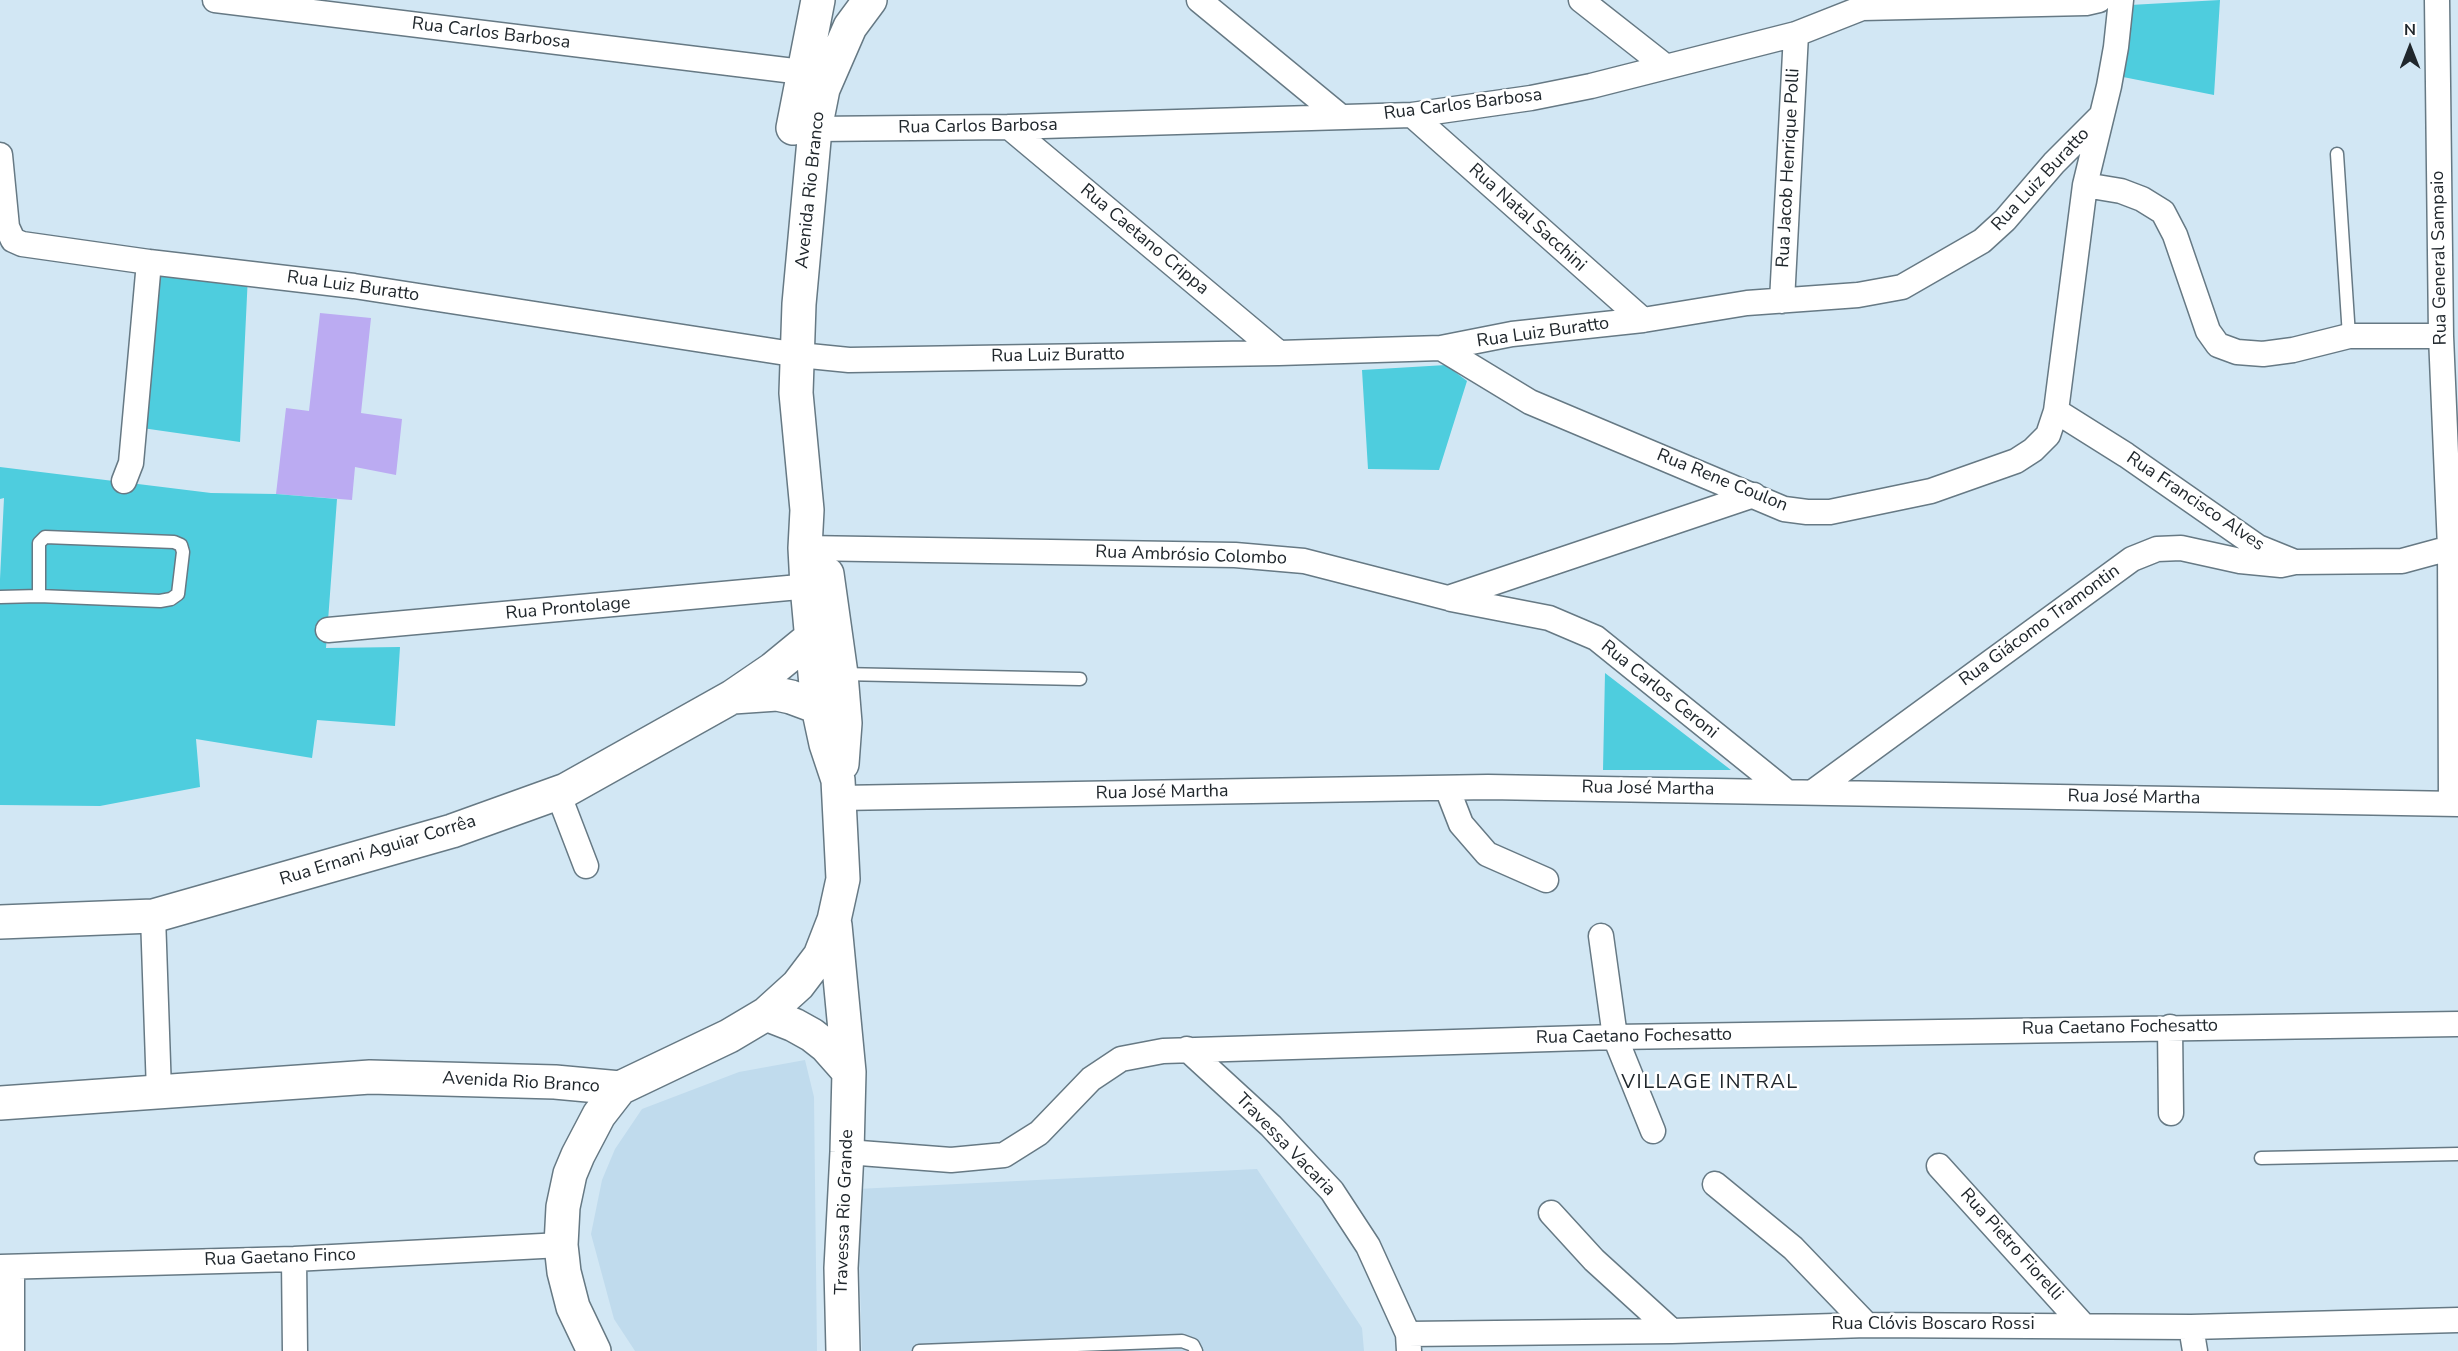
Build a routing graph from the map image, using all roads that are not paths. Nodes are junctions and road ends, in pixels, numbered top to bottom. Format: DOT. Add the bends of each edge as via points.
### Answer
graph roads {
  1 [pos="215,0"];
  2 [pos="818,0"];
  3 [pos="870,0"];
  4 [pos="1199,0"];
  5 [pos="1581,0"];
  6 [pos="2099,0"];
  7 [pos="2121,0"];
  8 [pos="2437,0"];
  9 [pos="1862,4"];
  10 [pos="1796,34"];
  11 [pos="1665,66"];
  12 [pos="802,72"];
  13 [pos="1412,115"];
  14 [pos="1341,117"];
  15 [pos="2100,117"];
  16 [pos="1009,127"];
  17 [pos="815,129"];
  18 [pos="2337,154"];
  19 [pos="0,155"];
  20 [pos="2085,185"];
  21 [pos="149,262"];
  22 [pos="1782,301"];
  23 [pos="1643,320"];
  24 [pos="2349,336"];
  25 [pos="2441,336"];
  26 [pos="1441,348"];
  27 [pos="789,353"];
  28 [pos="1279,353"];
  29 [pos="2451,386"];
  30 [pos="2056,411"];
  31 [pos="124,481"];
  32 [pos="1754,495"];
  33 [pos="813,548"];
  34 [pos="2450,548"];
  35 [pos="2295,562"];
  36 [pos="818,585"];
  37 [pos="39,596"];
  38 [pos="0,597"];
  39 [pos="1448,598"];
  40 [pos="328,630"];
  41 [pos="812,637"];
  42 [pos="841,674"];
  43 [pos="1080,679"];
  44 [pos="732,697"];
  45 [pos="818,707"];
  46 [pos="840,779"];
  47 [pos="1447,788"];
  48 [pos="1787,792"];
  49 [pos="1813,792"];
  50 [pos="558,793"];
  51 [pos="2455,804"];
  52 [pos="586,866"];
  53 [pos="1546,880"];
  54 [pos="153,916"];
  55 [pos="834,920"];
  56 [pos="0,922"];
  57 [pos="1601,936"];
  58 [pos="766,1014"];
  59 [pos="2458,1024"];
  60 [pos="2170,1027"];
  61 [pos="1615,1037"];
  62 [pos="1187,1049"];
  63 [pos="849,1072"];
  64 [pos="620,1088"];
  65 [pos="159,1092"];
  66 [pos="0,1103"];
  67 [pos="2171,1113"];
  68 [pos="1653,1131"];
  69 [pos="847,1152"];
  70 [pos="2458,1154"];
  71 [pos="2261,1158"];
  72 [pos="1939,1166"];
  73 [pos="1715,1184"];
  74 [pos="1551,1213"];
  75 [pos="561,1245"];
  76 [pos="294,1259"];
  77 [pos="6,1267"];
  78 [pos="2458,1320"];
  79 [pos="1867,1325"];
  80 [pos="2083,1325"];
  81 [pos="2191,1327"];
  82 [pos="1672,1330"];
  83 [pos="1408,1343"];
  84 [pos="12,1351"];
  85 [pos="295,1351"];
  86 [pos="594,1351"];
  87 [pos="843,1351"];
  88 [pos="919,1351"];
  89 [pos="1196,1351"];
  90 [pos="2195,1351"];
  1 -- 12 [label="street, Rua Carlos Barbosa"];
  2 -- 12 [label="main road, Avenida Rio Branco"];
  3 -- 17 [label="main road, Avenida Rio Branco" via="835,57 823,88"];
  4 -- 14 [label="street"];
  5 -- 11 [label="street"];
  6 -- 9 [label="street, Rua Carlos Barbosa"];
  7 -- 15 [label="street, Rua Luiz Buratto" via="2116,47"];
  8 -- 25 [label="street, Rua General Sampaio"];
  9 -- 10 [label="street, Rua Carlos Barbosa"];
  10 -- 11 [label="street, Rua Carlos Barbosa"];
  10 -- 22 [label="street, Rua Jacob Henrique Polli"];
  11 -- 13 [label="street, Rua Carlos Barbosa" via="1531,98"];
  12 -- 27 [label="main road, Avenida Rio Branco" via="785,206 779,310"];
  13 -- 14 [label="street, Rua Carlos Barbosa"];
  13 -- 23 [label="street, Rua Natal Sacchini"];
  14 -- 16 [label="street, Rua Carlos Barbosa"];
  15 -- 20 [label="street, Rua Rene Coulon"];
  15 -- 22 [label="street, Rua Luiz Buratto" via="1982,242 1942,266 1902,287"];
  16 -- 17 [label="street, Rua Carlos Barbosa"];
  16 -- 28 [label="street, Rua Caetano Crippa"];
  17 -- 27 [label="main road, Avenida Rio Branco" via="800,293"];
  18 -- 24 [label="lane"];
  19 -- 21 [label="street, Rua Luiz Buratto" via="7,227 13,240"];
  20 -- 24 [label="street" via="2121,191 2163,212 2175,235 2208,331 2218,345 2237,352 2263,354 2293,351"];
  20 -- 30 [label="street, Rua Rene Coulon"];
  21 -- 27 [label="street, Rua Luiz Buratto" via="354,286"];
  21 -- 31 [label="street" via="131,463"];
  22 -- 23 [label="street, Rua Luiz Buratto"];
  23 -- 26 [label="street, Rua Luiz Buratto" via="1512,334"];
  24 -- 25 [label="street"];
  25 -- 29 [label="street, Rua General Sampaio"];
  26 -- 28 [label="street, Rua Luiz Buratto"];
  26 -- 32 [label="street, Rua Rene Coulon" via="1530,402"];
  27 -- 28 [label="street, Rua Luiz Buratto" via="849,360"];
  27 -- 33 [label="main road, Avenida Rio Branco"];
  29 -- 34 [label="street, Rua General Sampaio"];
  30 -- 32 [label="street, Rua Rene Coulon" via="2048,435 2016,461 1931,491 1830,512 1807,513 1784,509"];
  30 -- 35 [label="street, Rua Francisco Alves" via="2258,547"];
  32 -- 39 [label="street"];
  33 -- 36 [label="main road, Avenida Rio Branco"];
  33 -- 39 [label="street, Rua Ambrósio Colombo" via="1247,556 1304,561"];
  34 -- 35 [label="street, Rua Francisco Alves" via="2402,561"];
  34 -- 51 [label="street, Rua General Sampaio"];
  35 -- 49 [label="street, Rua Giácomo Tramontin" via="2281,565 2240,561 2181,548 2157,549 2132,559"];
  36 -- 40 [label="street, Rua Prontolage"];
  36 -- 41 [label="main road, Avenida Rio Branco"];
  36 -- 42 [label="main road, Avenida Rio Branco"];
  37 -- 37 [label="lane" via="171,599 178,594 181,545 45,537 39,543"];
  37 -- 38 [label="lane"];
  39 -- 48 [label="street, Rua Carlos Ceroni" via="1549,618 1596,638"];
  41 -- 44 [label="main road, Rua Ernani Aguiar Corrêa"];
  41 -- 45 [label="main road, Avenida Rio Branco"];
  42 -- 43 [label="lane"];
  42 -- 46 [label="main road, Avenida Rio Branco" via="845,723"];
  44 -- 45 [label="main road, Rua Ernani Aguiar Corrêa" via="777,694"];
  44 -- 50 [label="main road, Rua Ernani Aguiar Corrêa"];
  45 -- 46 [label="main road, Avenida Rio Branco" via="826,744"];
  46 -- 47 [label="street, Rua José Martha"];
  46 -- 55 [label="main road, Avenida Rio Branco" via="843,879"];
  47 -- 48 [label="street, Rua José Martha"];
  47 -- 53 [label="street" via="1461,824 1487,854"];
  48 -- 49 [label="street, Rua José Martha"];
  49 -- 51 [label="street, Rua José Martha"];
  50 -- 52 [label="street"];
  50 -- 54 [label="main road, Rua Ernani Aguiar Corrêa" via="452,831"];
  54 -- 56 [label="main road, Rua Ernani Aguiar Corrêa"];
  54 -- 65 [label="street"];
  55 -- 58 [label="main road, Avenida Rio Branco" via="820,956 798,985"];
  55 -- 63 [label="main road, Travessa Rio Grande"];
  57 -- 61 [label="street"];
  58 -- 63 [label="main road" via="812,1035"];
  58 -- 64 [label="main road, Avenida Rio Branco"];
  59 -- 60 [label="street, Rua Caetano Fochesatto"];
  60 -- 61 [label="street, Rua Caetano Fochesatto"];
  60 -- 67 [label="street"];
  61 -- 62 [label="street, Rua Caetano Fochesatto"];
  61 -- 68 [label="street"];
  62 -- 69 [label="street, Rua Caetano Fochesatto" via="1121,1059 1091,1079 1039,1133 1004,1155 951,1160"];
  62 -- 83 [label="street, Travessa Vacaria" via="1271,1126 1332,1191 1368,1246"];
  63 -- 69 [label="main road, Travessa Rio Grande"];
  64 -- 65 [label="main road, Avenida Rio Branco" via="555,1082 370,1077"];
  64 -- 75 [label="main road" via="599,1114 570,1174"];
  65 -- 66 [label="main road, Avenida Rio Branco"];
  69 -- 87 [label="main road, Travessa Rio Grande" via="841,1268"];
  70 -- 71 [label="lane"];
  72 -- 80 [label="street, Rua Pietro Fiorelli"];
  73 -- 79 [label="street" via="1793,1248"];
  74 -- 82 [label="street" via="1594,1260"];
  75 -- 76 [label="street, Rua Gaetano Finco"];
  75 -- 86 [label="main road" via="573,1307"];
  76 -- 77 [label="street, Rua Gaetano Finco"];
  76 -- 85 [label="street"];
  77 -- 84 [label="street"];
  78 -- 81 [label="street, Rua Clóvis Boscaro Rossi"];
  79 -- 80 [label="street, Rua Clóvis Boscaro Rossi"];
  79 -- 82 [label="street, Rua Clóvis Boscaro Rossi"];
  80 -- 81 [label="street, Rua Clóvis Boscaro Rossi"];
  81 -- 90 [label="street"];
  82 -- 83 [label="street, Rua Clóvis Boscaro Rossi"];
  88 -- 89 [label="lane" via="1182,1341 1193,1345"];
}
